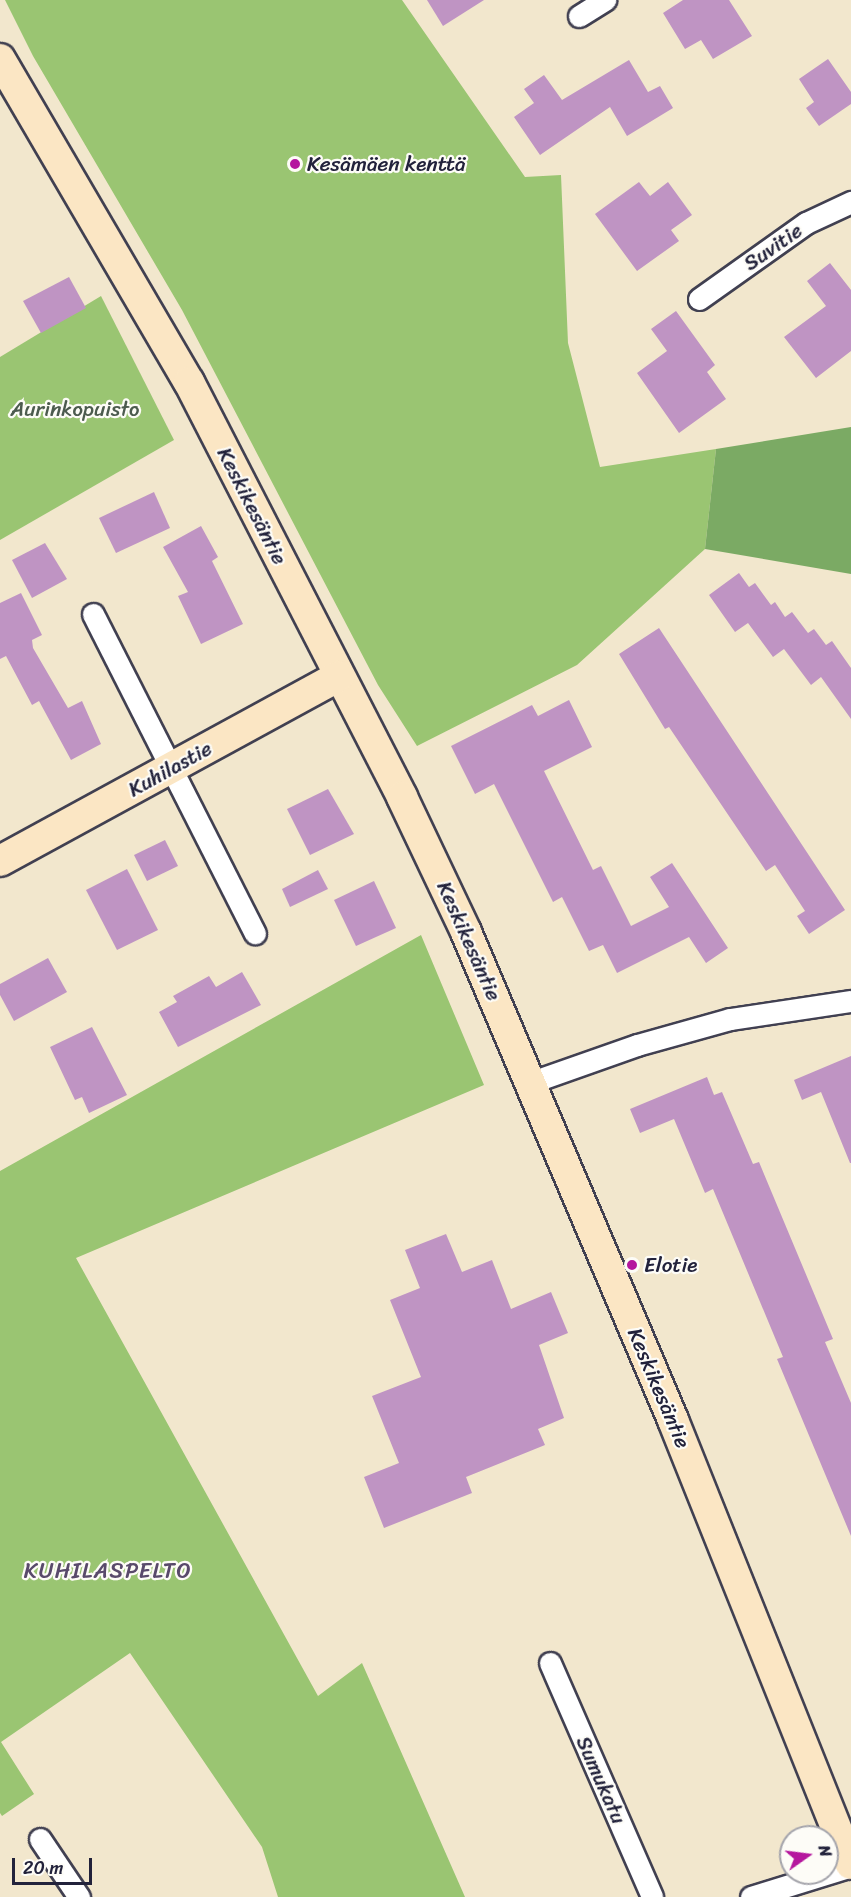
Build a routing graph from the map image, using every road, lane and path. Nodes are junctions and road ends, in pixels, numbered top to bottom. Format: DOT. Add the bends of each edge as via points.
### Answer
graph roads {
  1 [pos="605,0"];
  2 [pos="579,16"];
  3 [pos="0,59"];
  4 [pos="851,202"];
  5 [pos="699,299"];
  6 [pos="93,614"];
  7 [pos="339,676"];
  8 [pos="172,768"];
  9 [pos="0,861"];
  10 [pos="255,933"];
  11 [pos="851,1001"];
  12 [pos="532,1082"];
  13 [pos="550,1663"];
  14 [pos="40,1839"];
  15 [pos="851,1865"];
  16 [pos="79,1897"];
  17 [pos="652,1897"];
  18 [pos="751,1897"];
  1 -- 2 [label="street"];
  3 -- 7 [label="street, Keskikesäntie" via="162,332"];
  4 -- 5 [label="street, Suvitie" via="806,223"];
  6 -- 8 [label="street"];
  7 -- 8 [label="street, Kuhilastie"];
  7 -- 12 [label="street, Keskikesäntie" via="416,828"];
  8 -- 9 [label="street, Kuhilastie"];
  8 -- 10 [label="street"];
  11 -- 12 [label="street" via="730,1018"];
  12 -- 15 [label="street, Keskikesäntie" via="699,1483"];
  13 -- 17 [label="street, Sumukatu"];
  14 -- 16 [label="street"];
  15 -- 18 [label="street"];
}
